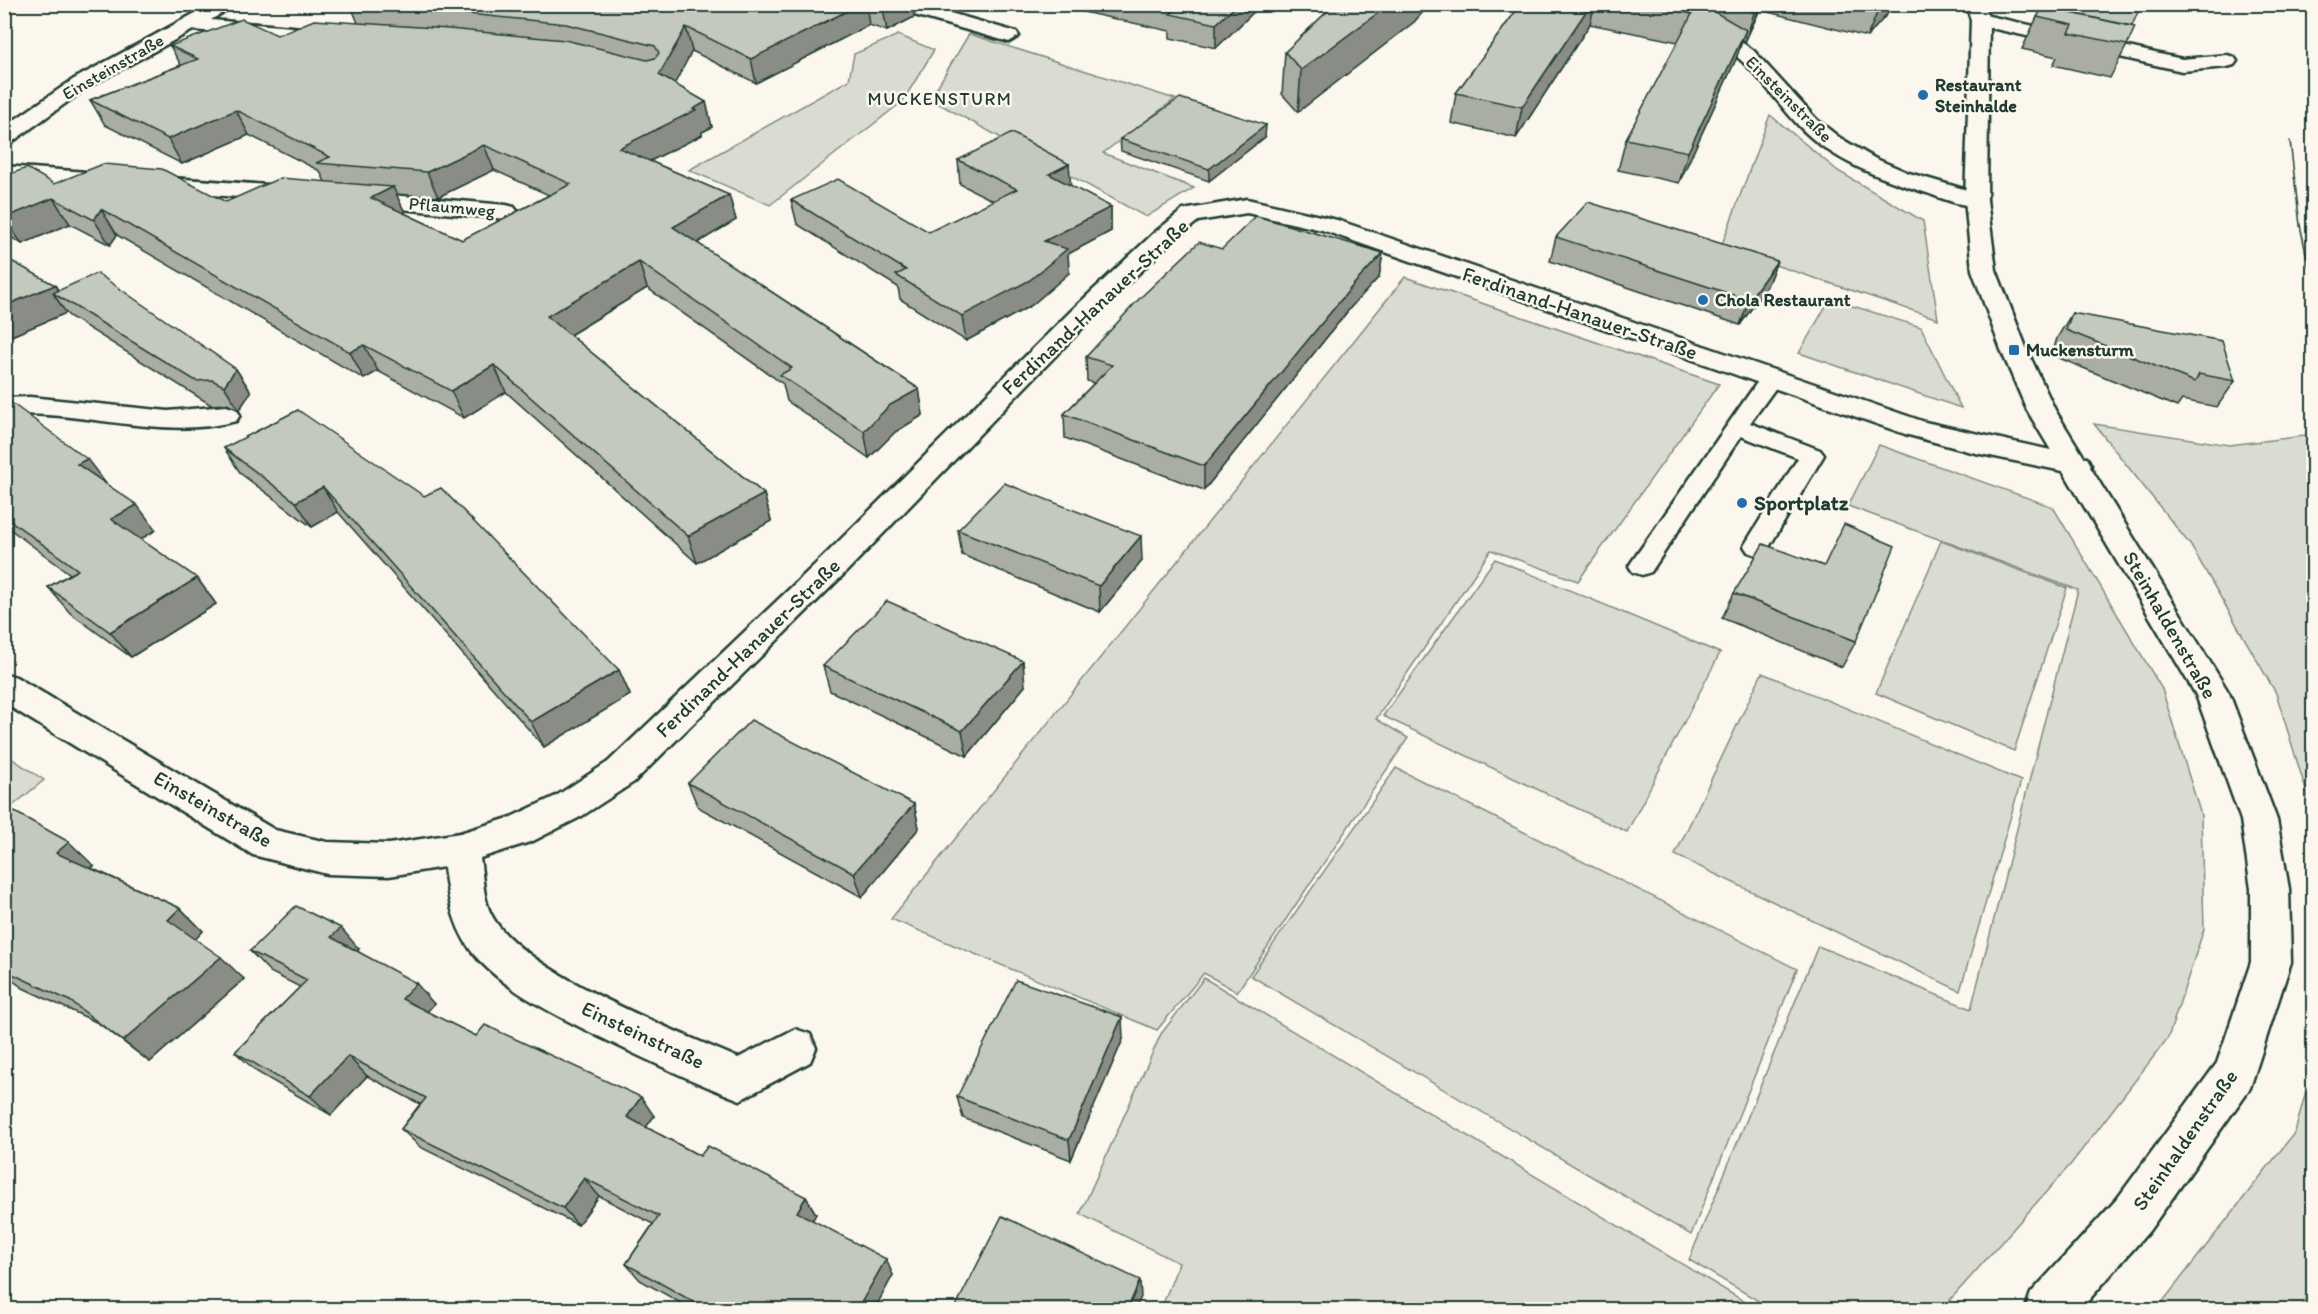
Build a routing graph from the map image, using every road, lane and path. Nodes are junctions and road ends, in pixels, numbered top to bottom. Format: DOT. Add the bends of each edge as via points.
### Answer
graph roads {
  1 [pos="227,4"];
  2 [pos="897,4"];
  3 [pos="1638,4"];
  4 [pos="1977,12"];
  5 [pos="187,24"];
  6 [pos="1009,36"];
  7 [pos="343,37"];
  8 [pos="2227,61"];
  9 [pos="4,137"];
  10 [pos="4,172"];
  11 [pos="1976,200"];
  12 [pos="506,212"];
  13 [pos="1771,379"];
  14 [pos="4,407"];
  15 [pos="226,415"];
  16 [pos="1736,426"];
  17 [pos="2077,465"];
  18 [pos="1757,546"];
  19 [pos="1642,566"];
  20 [pos="4,686"];
  21 [pos="460,849"];
  22 [pos="795,1047"];
  23 [pos="2048,1310"];
  1 -- 5 [label="street, Einsteinstraße"];
  2 -- 6 [label="street"];
  3 -- 11 [label="street, Einsteinstraße" via="1700,28 1745,53 1829,142 1903,180"];
  4 -- 8 [label="street" via="2182,65"];
  4 -- 11 [label="street, Steinhaldenstraße"];
  5 -- 7 [label="street"];
  5 -- 9 [label="street, Einsteinstraße" via="81,83"];
  10 -- 12 [label="street, Pflaumweg"];
  11 -- 17 [label="street, Steinhaldenstraße" via="1984,270 2014,350 2041,410"];
  13 -- 16 [label="lane"];
  13 -- 17 [label="street, Ferdinand-Hanauer-Straße" via="1915,428"];
  13 -- 21 [label="street, Ferdinand-Hanauer-Straße" via="1329,225 1247,206 1191,216 1162,238 1082,314 829,570 621,772 569,806 520,830"];
  14 -- 15 [label="street" via="30,405 168,420"];
  16 -- 18 [label="lane" via="1812,455"];
  16 -- 19 [label="lane"];
  17 -- 23 [label="street, Steinhaldenstraße" via="2212,693 2259,820 2270,889 2271,962 2235,1074 2133,1215"];
  20 -- 21 [label="street, Einsteinstraße" via="266,844 327,858 378,860"];
  21 -- 22 [label="street, Einsteinstraße" via="476,926 500,957 549,991 740,1080"];
}
